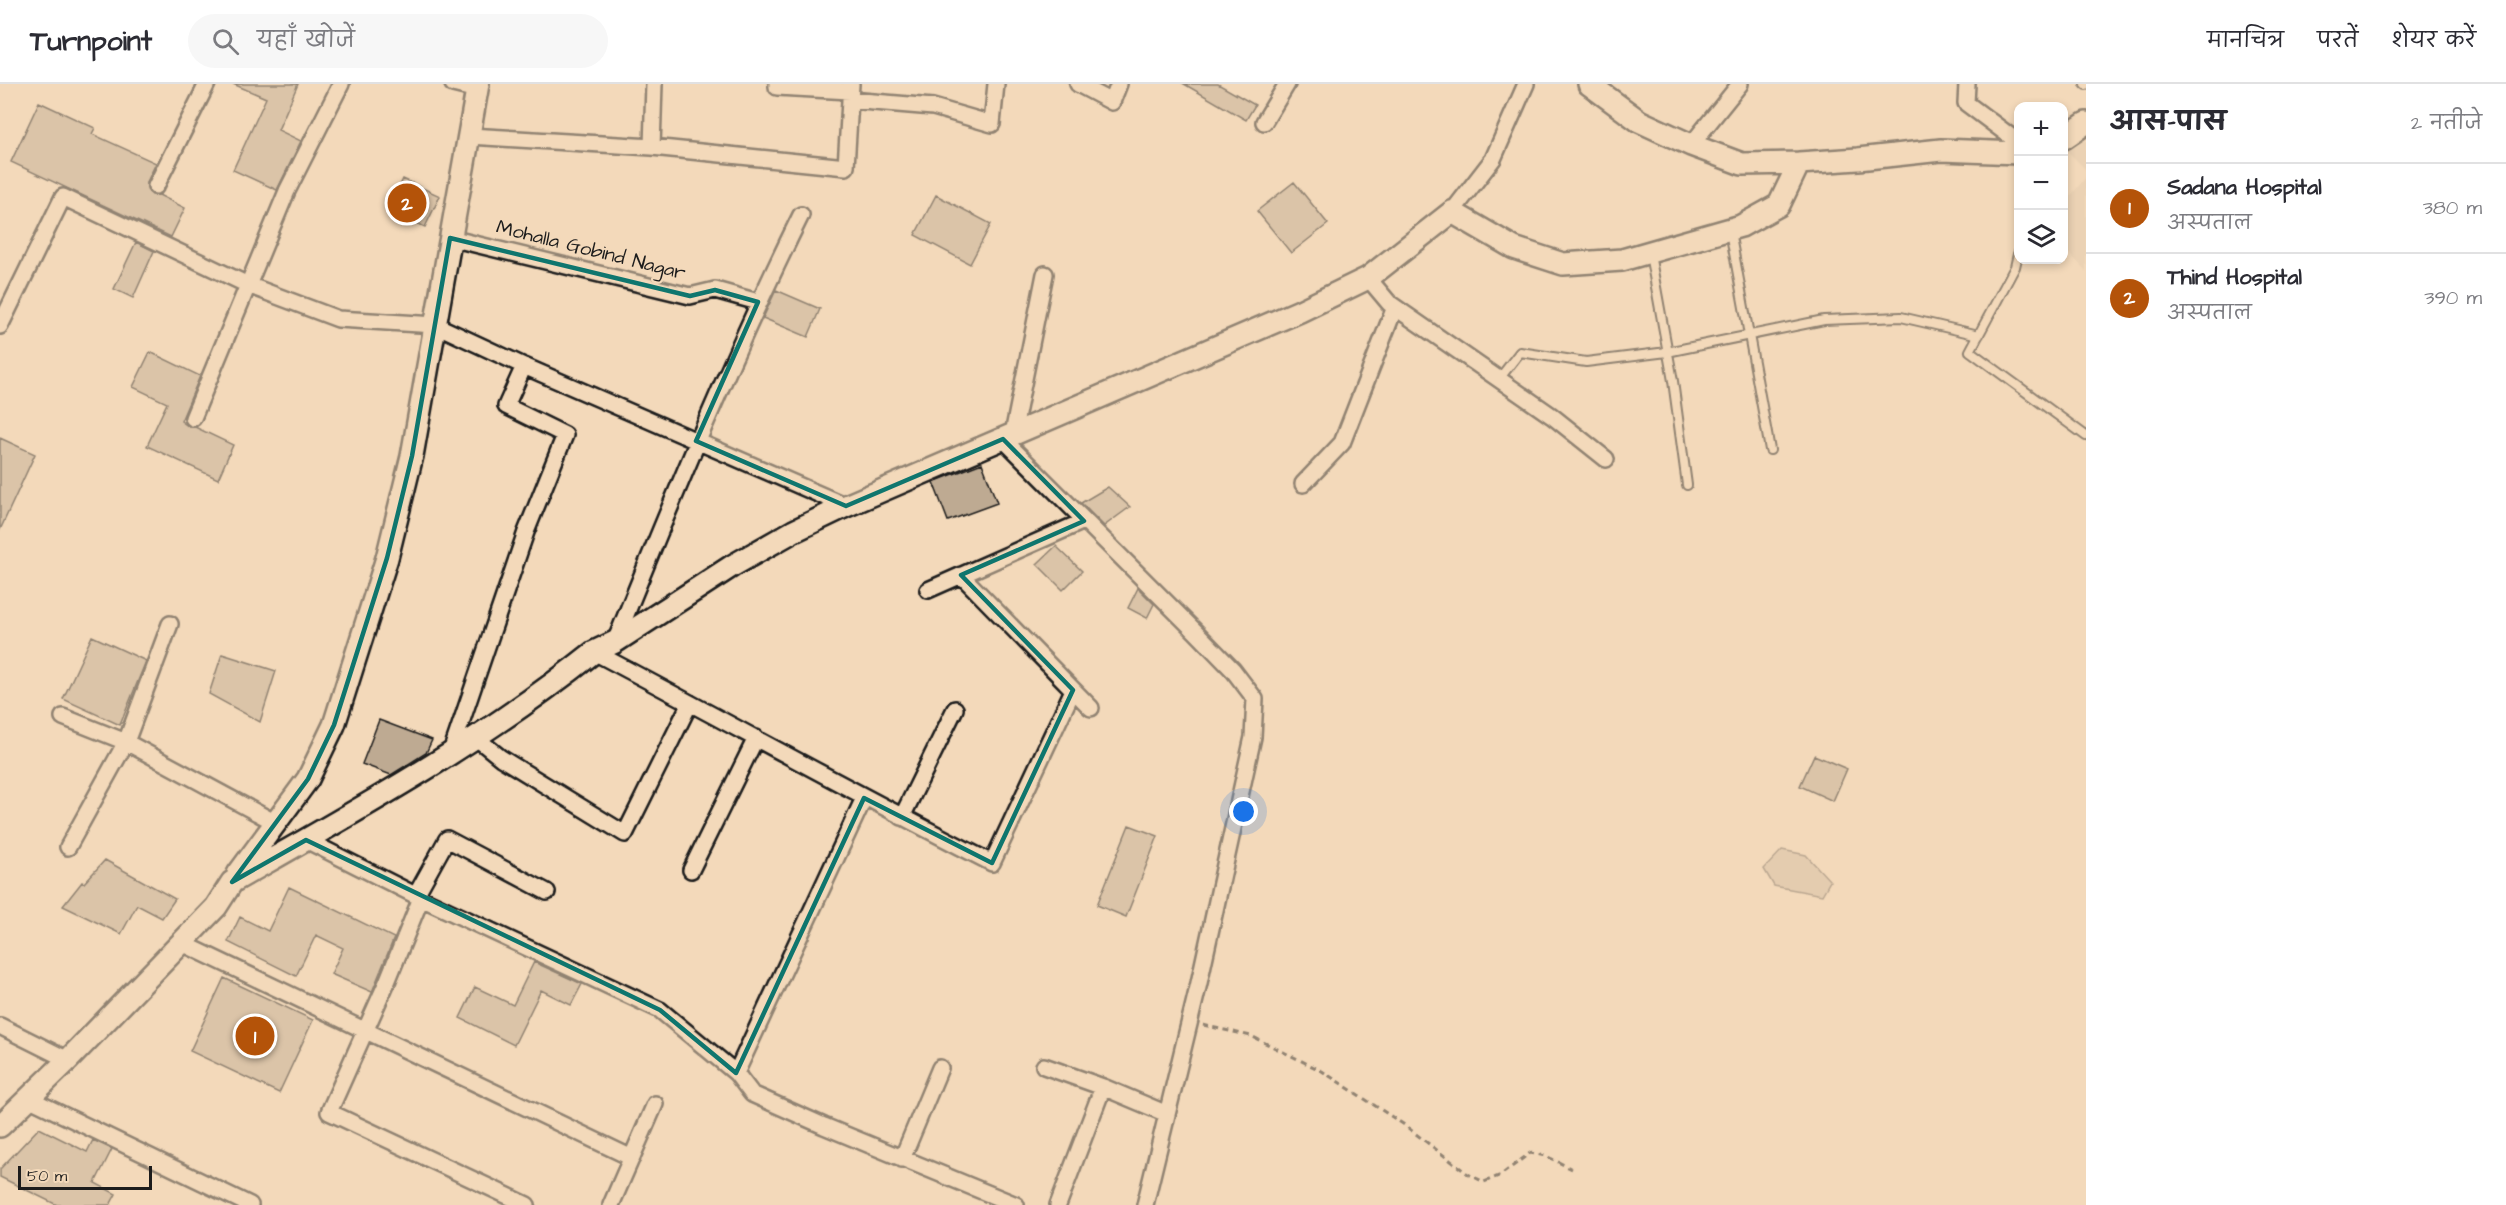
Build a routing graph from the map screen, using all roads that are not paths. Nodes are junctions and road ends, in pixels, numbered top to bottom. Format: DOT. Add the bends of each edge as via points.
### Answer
graph roads {
  1 [pos="207,84"];
  2 [pos="340,84"];
  3 [pos="453,84"];
  4 [pos="654,84"];
  5 [pos="777,84"];
  6 [pos="996,84"];
  7 [pos="1078,84"];
  8 [pos="1119,84"];
  9 [pos="1287,84"];
  10 [pos="1526,84"];
  11 [pos="1589,84"];
  12 [pos="1740,84"];
  13 [pos="1967,84"];
  14 [pos="477,87"];
  15 [pos="851,92"];
  16 [pos="1263,122"];
  17 [pos="2086,123"];
  18 [pos="2068,135"];
  19 [pos="469,136"];
  20 [pos="2014,138"];
  21 [pos="1691,145"];
  22 [pos="652,147"];
  23 [pos="2014,153"];
  24 [pos="1799,163"];
  25 [pos="156,186"];
  26 [pos="1452,212"];
  27 [pos="801,215"];
  28 [pos="1729,229"];
  29 [pos="450,237"];
  30 [pos="1650,252"];
  31 [pos="2016,264"];
  32 [pos="1046,274"];
  33 [pos="1368,278"];
  34 [pos="248,285"];
  35 [pos="758,302"];
  36 [pos="1395,307"];
  37 [pos="436,325"];
  38 [pos="0,326"];
  39 [pos="1749,335"];
  40 [pos="1979,335"];
  41 [pos="1667,352"];
  42 [pos="524,366"];
  43 [pos="1498,379"];
  44 [pos="193,418"];
  45 [pos="2086,436"];
  46 [pos="1008,437"];
  47 [pos="696,441"];
  48 [pos="1770,450"];
  49 [pos="1606,459"];
  50 [pos="1303,484"];
  51 [pos="1688,485"];
  52 [pos="846,506"];
  53 [pos="1084,520"];
  54 [pos="961,575"];
  55 [pos="928,590"];
  56 [pos="170,624"];
  57 [pos="615,642"];
  58 [pos="594,652"];
  59 [pos="1073,690"];
  60 [pos="690,703"];
  61 [pos="1091,708"];
  62 [pos="955,709"];
  63 [pos="63,717"];
  64 [pos="476,737"];
  65 [pos="756,738"];
  66 [pos="126,742"];
  67 [pos="450,756"];
  68 [pos="864,798"];
  69 [pos="902,817"];
  70 [pos="276,823"];
  71 [pos="306,840"];
  72 [pos="68,848"];
  73 [pos="691,870"];
  74 [pos="232,882"];
  75 [pos="548,892"];
  76 [pos="419,897"];
  77 [pos="182,943"];
  78 [pos="0,1026"];
  79 [pos="366,1031"];
  80 [pos="68,1060"];
  81 [pos="1044,1066"];
  82 [pos="940,1068"];
  83 [pos="736,1073"];
  84 [pos="1103,1087"];
  85 [pos="28,1098"];
  86 [pos="655,1104"];
  87 [pos="1167,1114"];
  88 [pos="0,1126"];
  89 [pos="632,1158"];
  90 [pos="902,1159"];
  91 [pos="250,1205"];
  92 [pos="527,1205"];
  93 [pos="611,1205"];
  94 [pos="1016,1205"];
  95 [pos="1058,1205"];
  96 [pos="1145,1205"];
  1 -- 25 [label="street"];
  2 -- 34 [label="street" via="287,191"];
  3 -- 14 [label="street"];
  4 -- 22 [label="street"];
  5 -- 15 [label="street"];
  6 -- 15 [label="street" via="992,124 933,107"];
  7 -- 8 [label="street" via="1112,102"];
  9 -- 16 [label="street"];
  10 -- 26 [label="street" via="1493,159"];
  11 -- 21 [label="street" via="1638,121"];
  12 -- 21 [label="street"];
  13 -- 20 [label="street" via="1966,103"];
  14 -- 19 [label="street"];
  15 -- 22 [label="street" via="846,167"];
  17 -- 18 [label="street"];
  19 -- 22 [label="street"];
  19 -- 29 [label="street"];
  21 -- 24 [label="street" via="1743,164"];
  23 -- 24 [label="street" via="1941,150"];
  24 -- 28 [label="street" via="1779,205"];
  26 -- 30 [label="street" via="1514,248 1563,264 1622,260"];
  26 -- 33 [label="street"];
  27 -- 35 [label="street"];
  28 -- 30 [label="street"];
  28 -- 39 [label="lane"];
  29 -- 35 [label="street, Mohalla Gobind Nagar" via="690,296 715,290"];
  29 -- 37 [label="street"];
  30 -- 41 [label="lane"];
  31 -- 40 [label="lane"];
  32 -- 46 [label="street"];
  33 -- 36 [label="street"];
  33 -- 46 [label="street"];
  34 -- 37 [label="street" via="338,319"];
  34 -- 38 [label="street" via="63,197"];
  34 -- 44 [label="street"];
  35 -- 47 [label="street"];
  36 -- 43 [label="street"];
  36 -- 50 [label="street" via="1342,443"];
  37 -- 42 [label="street"];
  37 -- 70 [label="street" via="412,456 345,691 334,725 308,779"];
  39 -- 40 [label="lane" via="1824,320 1901,317"];
  39 -- 41 [label="lane"];
  39 -- 48 [label="lane"];
  40 -- 45 [label="lane" via="1970,351"];
  41 -- 43 [label="lane" via="1586,362 1520,352"];
  41 -- 51 [label="lane"];
  42 -- 47 [label="street"];
  42 -- 67 [label="street" via="506,406 565,435 526,532"];
  43 -- 49 [label="street"];
  46 -- 52 [label="street"];
  46 -- 53 [label="street"];
  47 -- 52 [label="street"];
  47 -- 57 [label="street"];
  52 -- 57 [label="street" via="732,566"];
  53 -- 54 [label="street"];
  53 -- 87 [label="street" via="1233,670 1255,699 1253,737"];
  54 -- 55 [label="street"];
  54 -- 59 [label="street"];
  56 -- 66 [label="street"];
  57 -- 58 [label="street"];
  58 -- 60 [label="street"];
  58 -- 64 [label="street"];
  59 -- 61 [label="street"];
  59 -- 69 [label="street" via="992,862"];
  60 -- 64 [label="street" via="625,834 501,758"];
  60 -- 65 [label="street"];
  62 -- 69 [label="street"];
  63 -- 66 [label="street"];
  64 -- 67 [label="street"];
  65 -- 68 [label="street"];
  65 -- 73 [label="street"];
  66 -- 70 [label="street"];
  66 -- 72 [label="street"];
  67 -- 71 [label="street"];
  68 -- 69 [label="street"];
  68 -- 83 [label="street"];
  70 -- 74 [label="street"];
  71 -- 74 [label="street"];
  71 -- 76 [label="street"];
  74 -- 77 [label="street" via="216,908"];
  75 -- 76 [label="street" via="447,839"];
  76 -- 79 [label="street"];
  76 -- 83 [label="street" via="660,1010"];
  77 -- 79 [label="street"];
  77 -- 80 [label="street"];
  78 -- 80 [label="street"];
  79 -- 89 [label="street"];
  79 -- 92 [label="street" via="328,1112"];
  80 -- 85 [label="street"];
  81 -- 84 [label="street"];
  82 -- 90 [label="street"];
  83 -- 90 [label="street" via="752,1094"];
  84 -- 87 [label="street"];
  84 -- 95 [label="street"];
  85 -- 88 [label="street"];
  85 -- 91 [label="street"];
  86 -- 89 [label="street"];
  87 -- 96 [label="street"];
  89 -- 93 [label="street"];
  90 -- 94 [label="street"];
}
